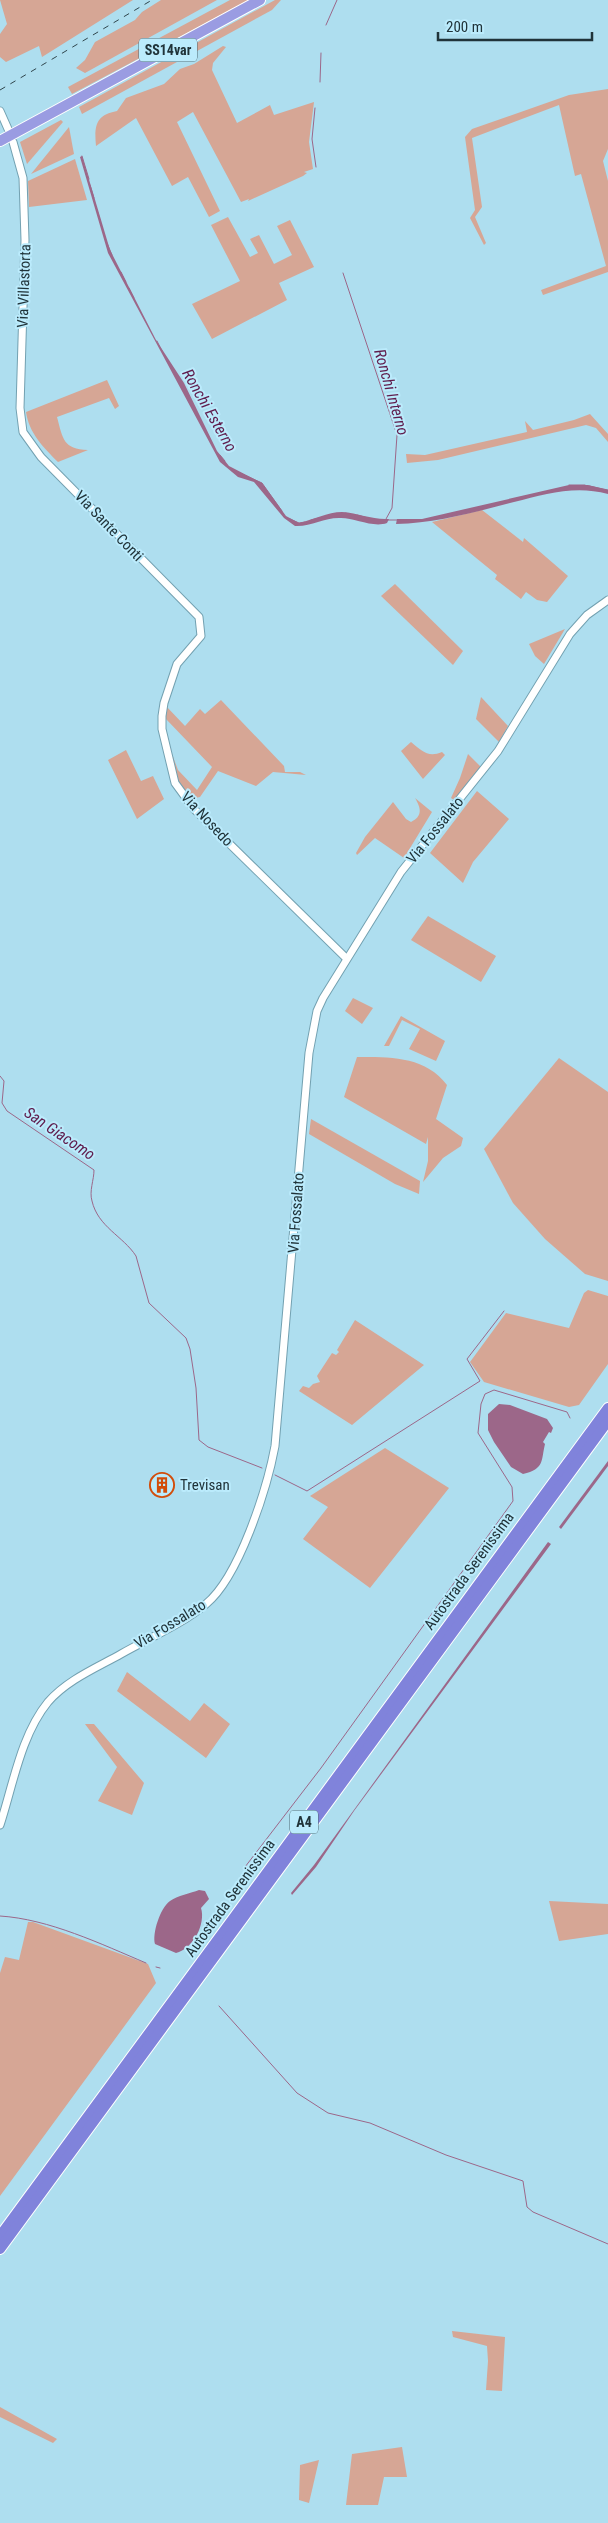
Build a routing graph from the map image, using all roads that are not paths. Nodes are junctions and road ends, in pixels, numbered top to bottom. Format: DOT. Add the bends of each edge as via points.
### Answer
graph roads {
  1 [pos="260,0"];
  2 [pos="0,111"];
  3 [pos="8,129"];
  4 [pos="0,141"];
  5 [pos="13,142"];
  6 [pos="24,432"];
  7 [pos="608,600"];
  8 [pos="199,617"];
  9 [pos="346,958"];
  10 [pos="608,1408"];
  11 [pos="608,1421"];
  12 [pos="0,1825"];
  13 [pos="0,2236"];
  14 [pos="0,2249"];
  1 -- 4 [label="highway, SS14var"];
  2 -- 3 [label="street"];
  5 -- 6 [label="street, Via Villastorta" via="23,186 25,277 20,408"];
  6 -- 8 [label="street, Via Sante Conti" via="41,457"];
  7 -- 9 [label="street, Via Fossalato" via="587,615 570,634 498,751 414,853"];
  8 -- 9 [label="street, Via Nosedo" via="201,636 177,664 164,702 162,729 175,783 194,809"];
  9 -- 12 [label="street, Via Fossalato" via="320,1005 309,1053 275,1446 234,1570 221,1590 194,1614 78,1678 50,1700 32,1728"];
  10 -- 13 [label="highway, Autostrada Serenissima / A4"];
  11 -- 14 [label="highway, Autostrada Serenissima / A4"];
}
